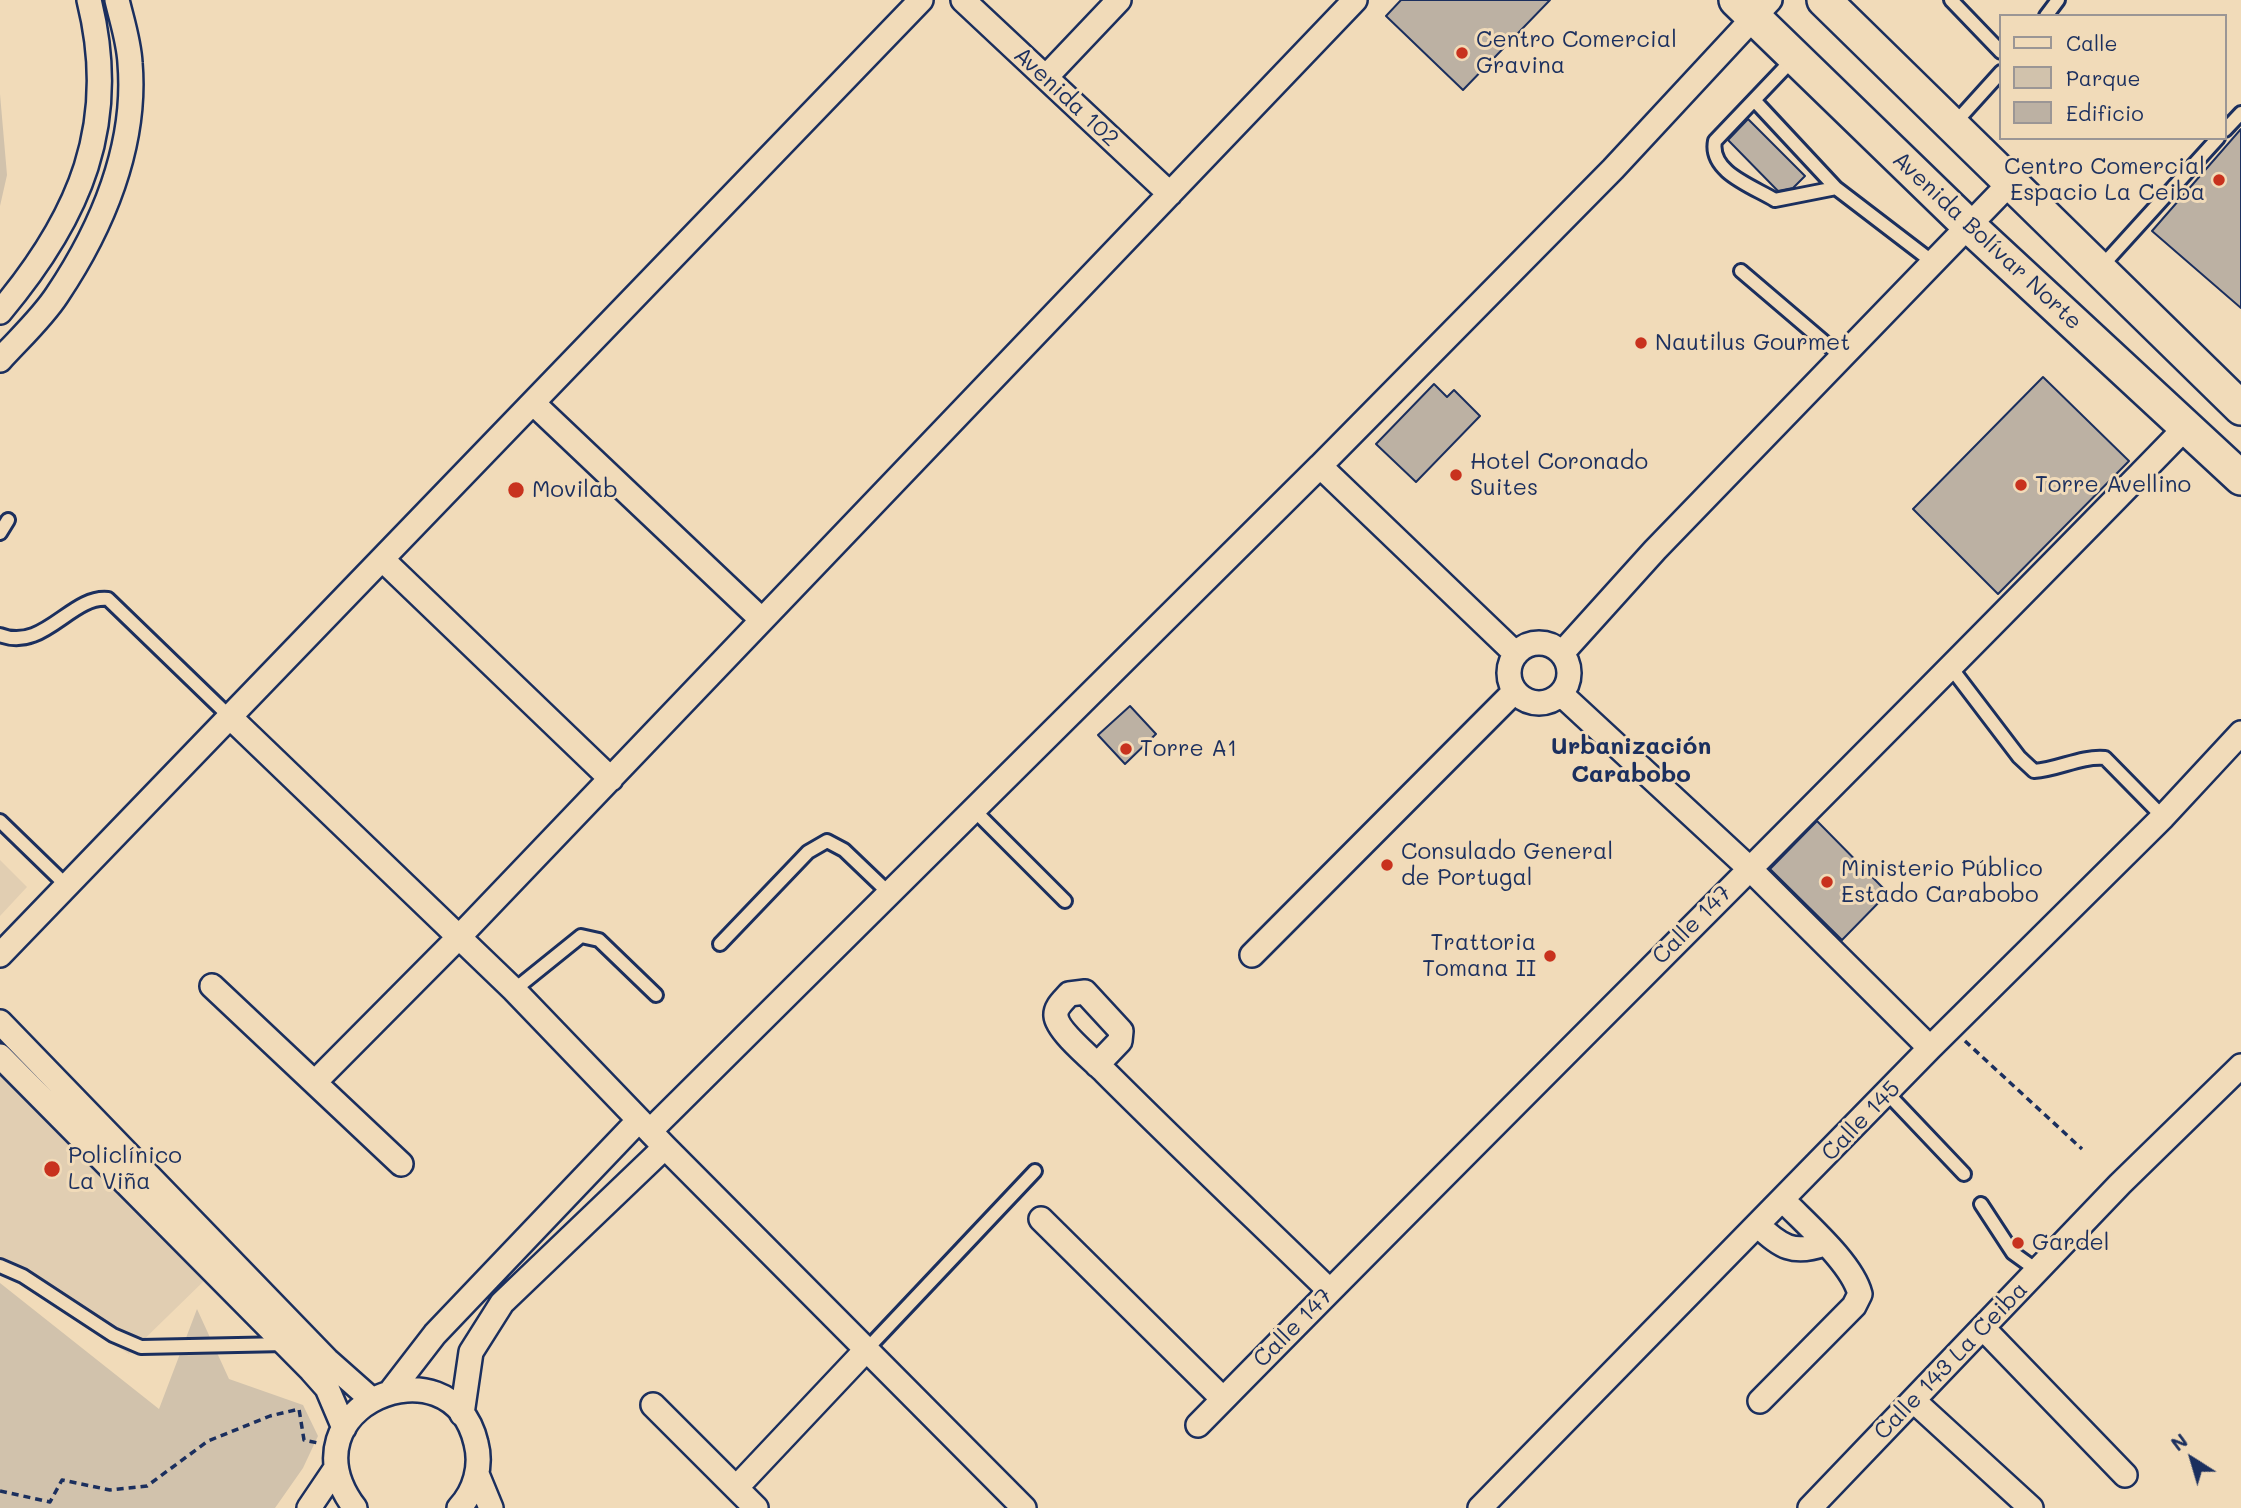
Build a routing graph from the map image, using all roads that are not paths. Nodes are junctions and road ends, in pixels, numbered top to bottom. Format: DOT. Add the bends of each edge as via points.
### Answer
graph roads {
  1 [pos="89,0"];
  2 [pos="117,0"];
  3 [pos="921,0"];
  4 [pos="963,0"];
  5 [pos="1119,0"];
  6 [pos="1355,0"];
  7 [pos="1824,0"];
  8 [pos="1951,0"];
  9 [pos="2059,0"];
  10 [pos="1753,6"];
  11 [pos="2048,14"];
  12 [pos="2000,51"];
  13 [pos="1794,57"];
  14 [pos="2000,73"];
  15 [pos="1046,77"];
  16 [pos="1754,100"];
  17 [pos="2241,113"];
  18 [pos="1951,127"];
  19 [pos="2227,129"];
  20 [pos="2216,140"];
  21 [pos="2009,184"];
  22 [pos="1836,188"];
  23 [pos="1170,194"];
  24 [pos="1968,225"];
  25 [pos="1934,263"];
  26 [pos="2098,270"];
  27 [pos="1741,271"];
  28 [pos="0,312"];
  29 [pos="1843,358"];
  30 [pos="0,359"];
  31 [pos="533,402"];
  32 [pos="2241,408"];
  33 [pos="2187,426"];
  34 [pos="1320,466"];
  35 [pos="2241,478"];
  36 [pos="8,520"];
  37 [pos="0,533"];
  38 [pos="382,559"];
  39 [pos="762,620"];
  40 [pos="0,635"];
  41 [pos="1562,653"];
  42 [pos="1516,654"];
  43 [pos="1952,668"];
  44 [pos="1514,692"];
  45 [pos="1562,694"];
  46 [pos="230,717"];
  47 [pos="2241,733"];
  48 [pos="611,779"];
  49 [pos="974,810"];
  50 [pos="2163,817"];
  51 [pos="0,821"];
  52 [pos="1749,868"];
  53 [pos="66,886"];
  54 [pos="890,894"];
  55 [pos="1065,901"];
  56 [pos="459,937"];
  57 [pos="720,944"];
  58 [pos="0,955"];
  59 [pos="1252,955"];
  60 [pos="212,986"];
  61 [pos="514,990"];
  62 [pos="656,995"];
  63 [pos="0,1022"];
  64 [pos="1930,1048"];
  65 [pos="0,1056"];
  66 [pos="1097,1065"];
  67 [pos="2239,1074"];
  68 [pos="315,1082"];
  69 [pos="1888,1094"];
  70 [pos="652,1133"];
  71 [pos="401,1164"];
  72 [pos="1035,1171"];
  73 [pos="1964,1174"];
  74 [pos="1783,1200"];
  75 [pos="1982,1204"];
  76 [pos="1041,1219"];
  77 [pos="1758,1225"];
  78 [pos="1824,1244"];
  79 [pos="0,1266"];
  80 [pos="2038,1272"];
  81 [pos="1330,1291"];
  82 [pos="1983,1328"];
  83 [pos="286,1344"];
  84 [pos="867,1349"];
  85 [pos="381,1395"];
  86 [pos="1223,1399"];
  87 [pos="1760,1401"];
  88 [pos="1914,1401"];
  89 [pos="653,1405"];
  90 [pos="462,1414"];
  91 [pos="1198,1425"];
  92 [pos="339,1447"];
  93 [pos="477,1474"];
  94 [pos="2125,1475"];
  95 [pos="736,1488"];
  96 [pos="309,1508"];
  97 [pos="355,1508"];
  98 [pos="459,1508"];
  99 [pos="491,1508"];
  100 [pos="756,1508"];
  101 [pos="1024,1508"];
  102 [pos="1480,1508"];
  103 [pos="1810,1508"];
  104 [pos="2031,1508"];
  1 -- 28 [label="street" via="101,81 97,136 74,200 26,281"];
  2 -- 30 [label="street" via="130,75 129,124 114,183 96,230 56,297"];
  3 -- 31 [label="street"];
  4 -- 15 [label="street, Avenida 102"];
  5 -- 15 [label="street"];
  6 -- 23 [label="street"];
  7 -- 18 [label="main road"];
  8 -- 12 [label="lane"];
  9 -- 11 [label="lane"];
  10 -- 13 [label="main road, Avenida Bolívar Norte"];
  10 -- 34 [label="street" via="1613,169"];
  13 -- 16 [label="lane"];
  13 -- 24 [label="main road, Avenida Bolívar Norte"];
  14 -- 18 [label="lane"];
  15 -- 23 [label="street, Avenida 102"];
  16 -- 22 [label="lane"];
  16 -- 22 [label="lane" via="1714,141 1712,154 1718,165 1775,200"];
  17 -- 19 [label="lane"];
  18 -- 21 [label="main road"];
  20 -- 26 [label="lane"];
  21 -- 24 [label="street"];
  21 -- 26 [label="main road"];
  22 -- 25 [label="lane"];
  23 -- 39 [label="street"];
  24 -- 25 [label="street"];
  24 -- 33 [label="main road, Avenida Bolívar Norte"];
  25 -- 29 [label="street"];
  26 -- 32 [label="main road"];
  27 -- 29 [label="lane"];
  29 -- 41 [label="street" via="1655,550"];
  31 -- 38 [label="street"];
  31 -- 39 [label="street"];
  33 -- 35 [label="main road, Avenida Bolívar Norte"];
  33 -- 43 [label="street, Calle 147"];
  34 -- 42 [label="street"];
  34 -- 49 [label="street"];
  36 -- 37 [label="lane"];
  38 -- 46 [label="street"];
  38 -- 48 [label="street"];
  39 -- 48 [label="street"];
  40 -- 46 [label="lane" via="13,640 40,632 87,603 108,599"];
  41 -- 42 [label="street" via="1538,643"];
  41 -- 45 [label="street" via="1569,677"];
  42 -- 44 [label="street" via="1509,668"];
  43 -- 50 [label="lane" via="2034,771 2056,769 2088,756 2105,758"];
  43 -- 52 [label="street, Calle 147"];
  44 -- 45 [label="street" via="1537,704"];
  44 -- 59 [label="street"];
  45 -- 52 [label="street"];
  46 -- 53 [label="street"];
  46 -- 56 [label="street"];
  47 -- 50 [label="street, Calle 145"];
  48 -- 56 [label="street"];
  49 -- 54 [label="street"];
  49 -- 55 [label="lane"];
  50 -- 64 [label="street, Calle 145"];
  51 -- 53 [label="lane"];
  52 -- 64 [label="street"];
  52 -- 81 [label="street, Calle 147"];
  53 -- 58 [label="street"];
  54 -- 57 [label="lane" via="844,850 827,842 808,852"];
  54 -- 70 [label="street"];
  56 -- 61 [label="street"];
  56 -- 68 [label="street"];
  60 -- 68 [label="street"];
  61 -- 62 [label="lane" via="581,936 599,940"];
  61 -- 70 [label="street"];
  63 -- 85 [label="street" via="327,1360"];
  64 -- 69 [label="street, Calle 145"];
  65 -- 83 [label="street"];
  66 -- 81 [label="street"];
  67 -- 80 [label="street, Calle 143 La Ceiba" via="2120,1184"];
  68 -- 71 [label="street"];
  69 -- 73 [label="lane"];
  69 -- 74 [label="street, Calle 145"];
  70 -- 84 [label="street"];
  70 -- 85 [label="street" via="435,1334"];
  70 -- 90 [label="street" via="502,1303 471,1352"];
  72 -- 84 [label="lane"];
  74 -- 77 [label="street, Calle 145"];
  74 -- 78 [label="street"];
  75 -- 80 [label="lane" via="2013,1253"];
  76 -- 86 [label="street"];
  77 -- 78 [label="street" via="1788,1250"];
  77 -- 102 [label="street, Calle 145"];
  78 -- 87 [label="street" via="1854,1279 1859,1300"];
  79 -- 83 [label="lane" via="141,1348"];
  80 -- 82 [label="street, Calle 143 La Ceiba"];
  81 -- 86 [label="street, Calle 147"];
  82 -- 88 [label="street, Calle 143 La Ceiba"];
  82 -- 94 [label="street"];
  83 -- 92 [label="street" via="327,1388"];
  84 -- 95 [label="street"];
  84 -- 101 [label="street"];
  85 -- 90 [label="street" via="411,1389 430,1392"];
  85 -- 92 [label="street" via="355,1411"];
  86 -- 91 [label="street, Calle 147"];
  88 -- 103 [label="street, Calle 143 La Ceiba"];
  88 -- 104 [label="street"];
  89 -- 95 [label="street"];
  90 -- 93 [label="street" via="475,1436"];
  92 -- 96 [label="street"];
  92 -- 97 [label="street" via="344,1492"];
  93 -- 98 [label="street"];
  93 -- 99 [label="street"];
  95 -- 100 [label="street"];
}
